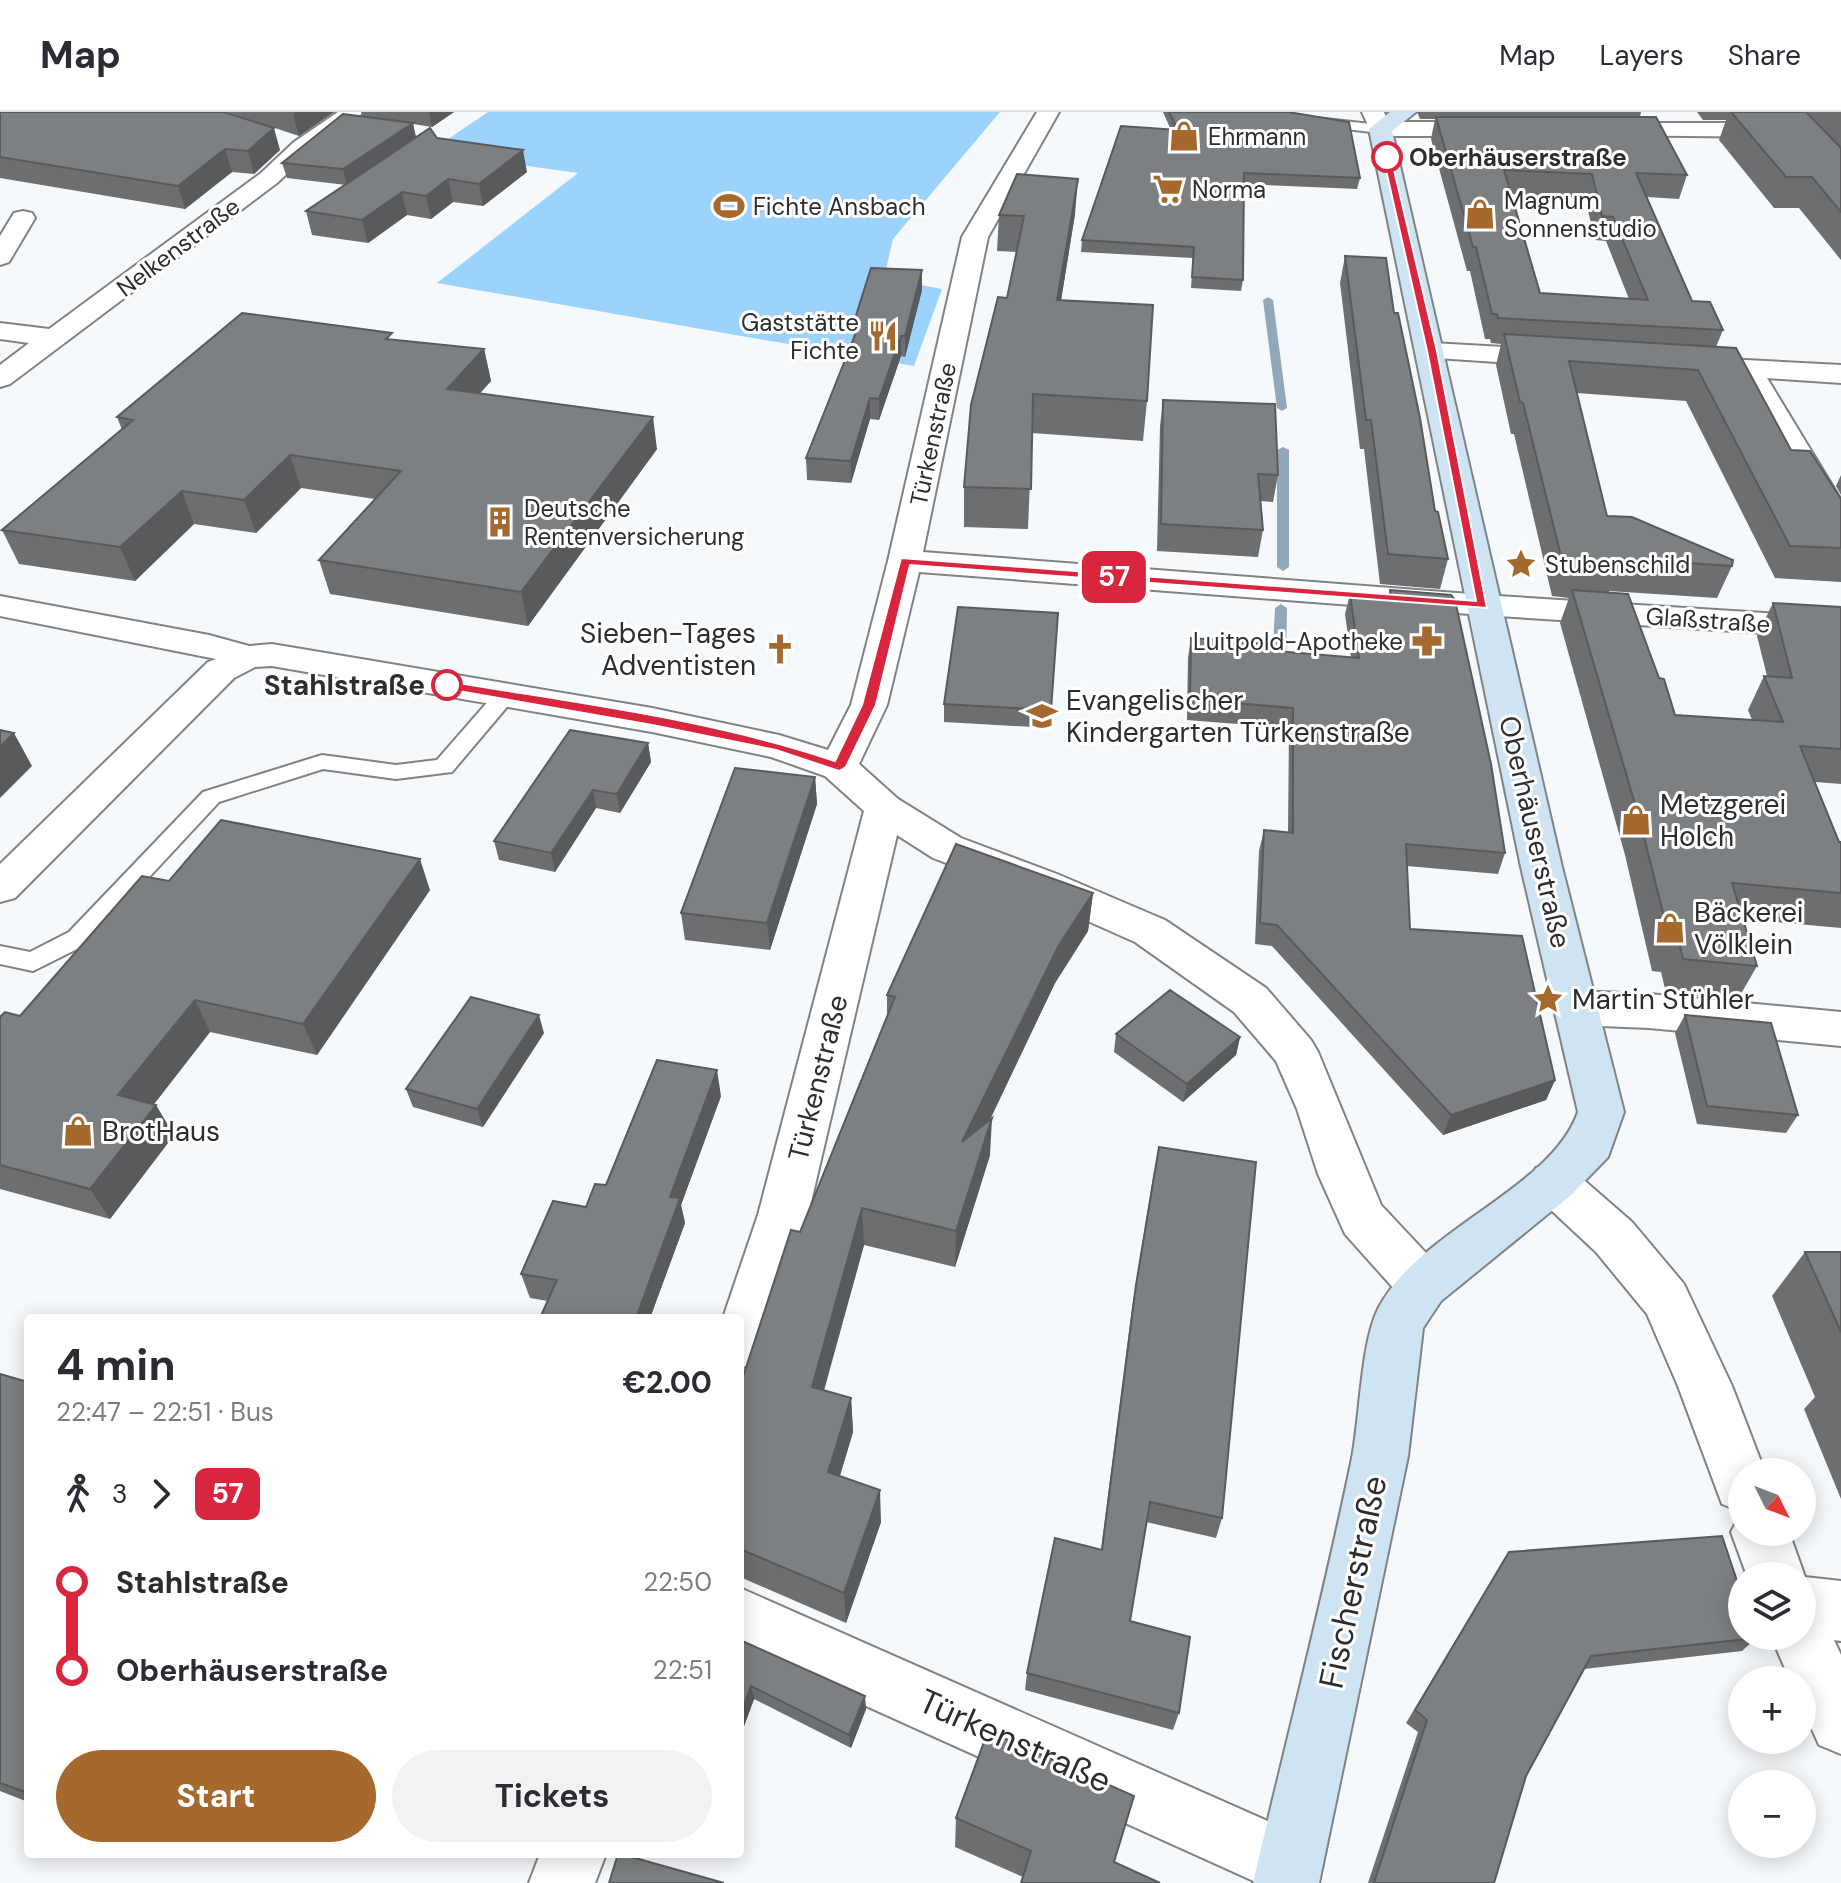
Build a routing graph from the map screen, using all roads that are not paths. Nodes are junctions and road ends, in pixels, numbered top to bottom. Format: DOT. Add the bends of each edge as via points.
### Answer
graph roads {
  1 [pos="1048,112"];
  2 [pos="1405,112"];
  3 [pos="1783,112"];
  4 [pos="353,119"];
  5 [pos="1307,120"];
  6 [pos="1377,120"];
  7 [pos="1518,129"];
  8 [pos="1579,129"];
  9 [pos="272,137"];
  10 [pos="302,147"];
  11 [pos="23,218"];
  12 [pos="0,257"];
  13 [pos="0,331"];
  14 [pos="57,338"];
  15 [pos="1432,351"];
  16 [pos="1576,359"];
  17 [pos="1654,363"];
  18 [pos="1747,369"];
  19 [pos="1841,374"];
  20 [pos="0,378"];
  21 [pos="1841,527"];
  22 [pos="905,561"];
  23 [pos="1483,605"];
  24 [pos="0,606"];
  25 [pos="1841,628"];
  26 [pos="248,657"];
  27 [pos="506,695"];
  28 [pos="839,767"];
  29 [pos="884,808"];
  30 [pos="0,888"];
  31 [pos="0,955"];
  32 [pos="1576,1008"];
  33 [pos="1841,1029"];
  34 [pos="1553,1182"];
  35 [pos="1423,1285"];
  36 [pos="744,1333"];
  37 [pos="1732,1458"];
  38 [pos="1816,1608"];
  39 [pos="1841,1611"];
  40 [pos="744,1620"];
  41 [pos="1807,1650"];
  42 [pos="1841,1723"];
  43 [pos="571,1858"];
  44 [pos="1288,1873"];
  45 [pos="562,1883"];
  1 -- 22 [label="street, Türkenstraße" via="975,237"];
  2 -- 6 [label="street"];
  3 -- 8 [label="street" via="1801,130"];
  4 -- 10 [label="street, Nelkenstraße"];
  5 -- 6 [label="lane"];
  6 -- 7 [label="street"];
  6 -- 15 [label="street, Oberhäuserstraße"];
  9 -- 10 [label="street"];
  10 -- 14 [label="street, Nelkenstraße" via="269,178"];
  11 -- 12 [label="street"];
  13 -- 14 [label="street"];
  14 -- 20 [label="street, Nelkenstraße"];
  15 -- 16 [label="street"];
  15 -- 23 [label="street, Oberhäuserstraße"];
  17 -- 18 [label="street"];
  18 -- 19 [label="street"];
  18 -- 21 [label="street"];
  22 -- 23 [label="street, Glaßstraße"];
  22 -- 28 [label="street, Türkenstraße" via="869,705"];
  23 -- 25 [label="street, Glaßstraße"];
  23 -- 32 [label="street, Oberhäuserstraße"];
  24 -- 26 [label="street"];
  26 -- 27 [label="street" via="272,655"];
  26 -- 30 [label="street" via="221,670"];
  27 -- 28 [label="street" via="779,747"];
  27 -- 31 [label="lane" via="444,767 396,772 322,762 211,797 78,938 33,962"];
  28 -- 29 [label="street"];
  29 -- 35 [label="street" via="947,848 1150,931 1250,1000 1295,1052 1363,1219"];
  29 -- 36 [label="street, Türkenstraße" via="783,1215"];
  32 -- 33 [label="street"];
  32 -- 34 [label="street, Oberhäuserstraße" via="1601,1112 1591,1143"];
  34 -- 35 [label="street, Fischerstraße"];
  34 -- 37 [label="street" via="1614,1237 1666,1300"];
  35 -- 44 [label="street, Fischerstraße" via="1398,1322 1380,1456"];
  38 -- 39 [label="street"];
  40 -- 44 [label="street, Türkenstraße"];
  41 -- 42 [label="street"];
  43 -- 45 [label="street"];
}
